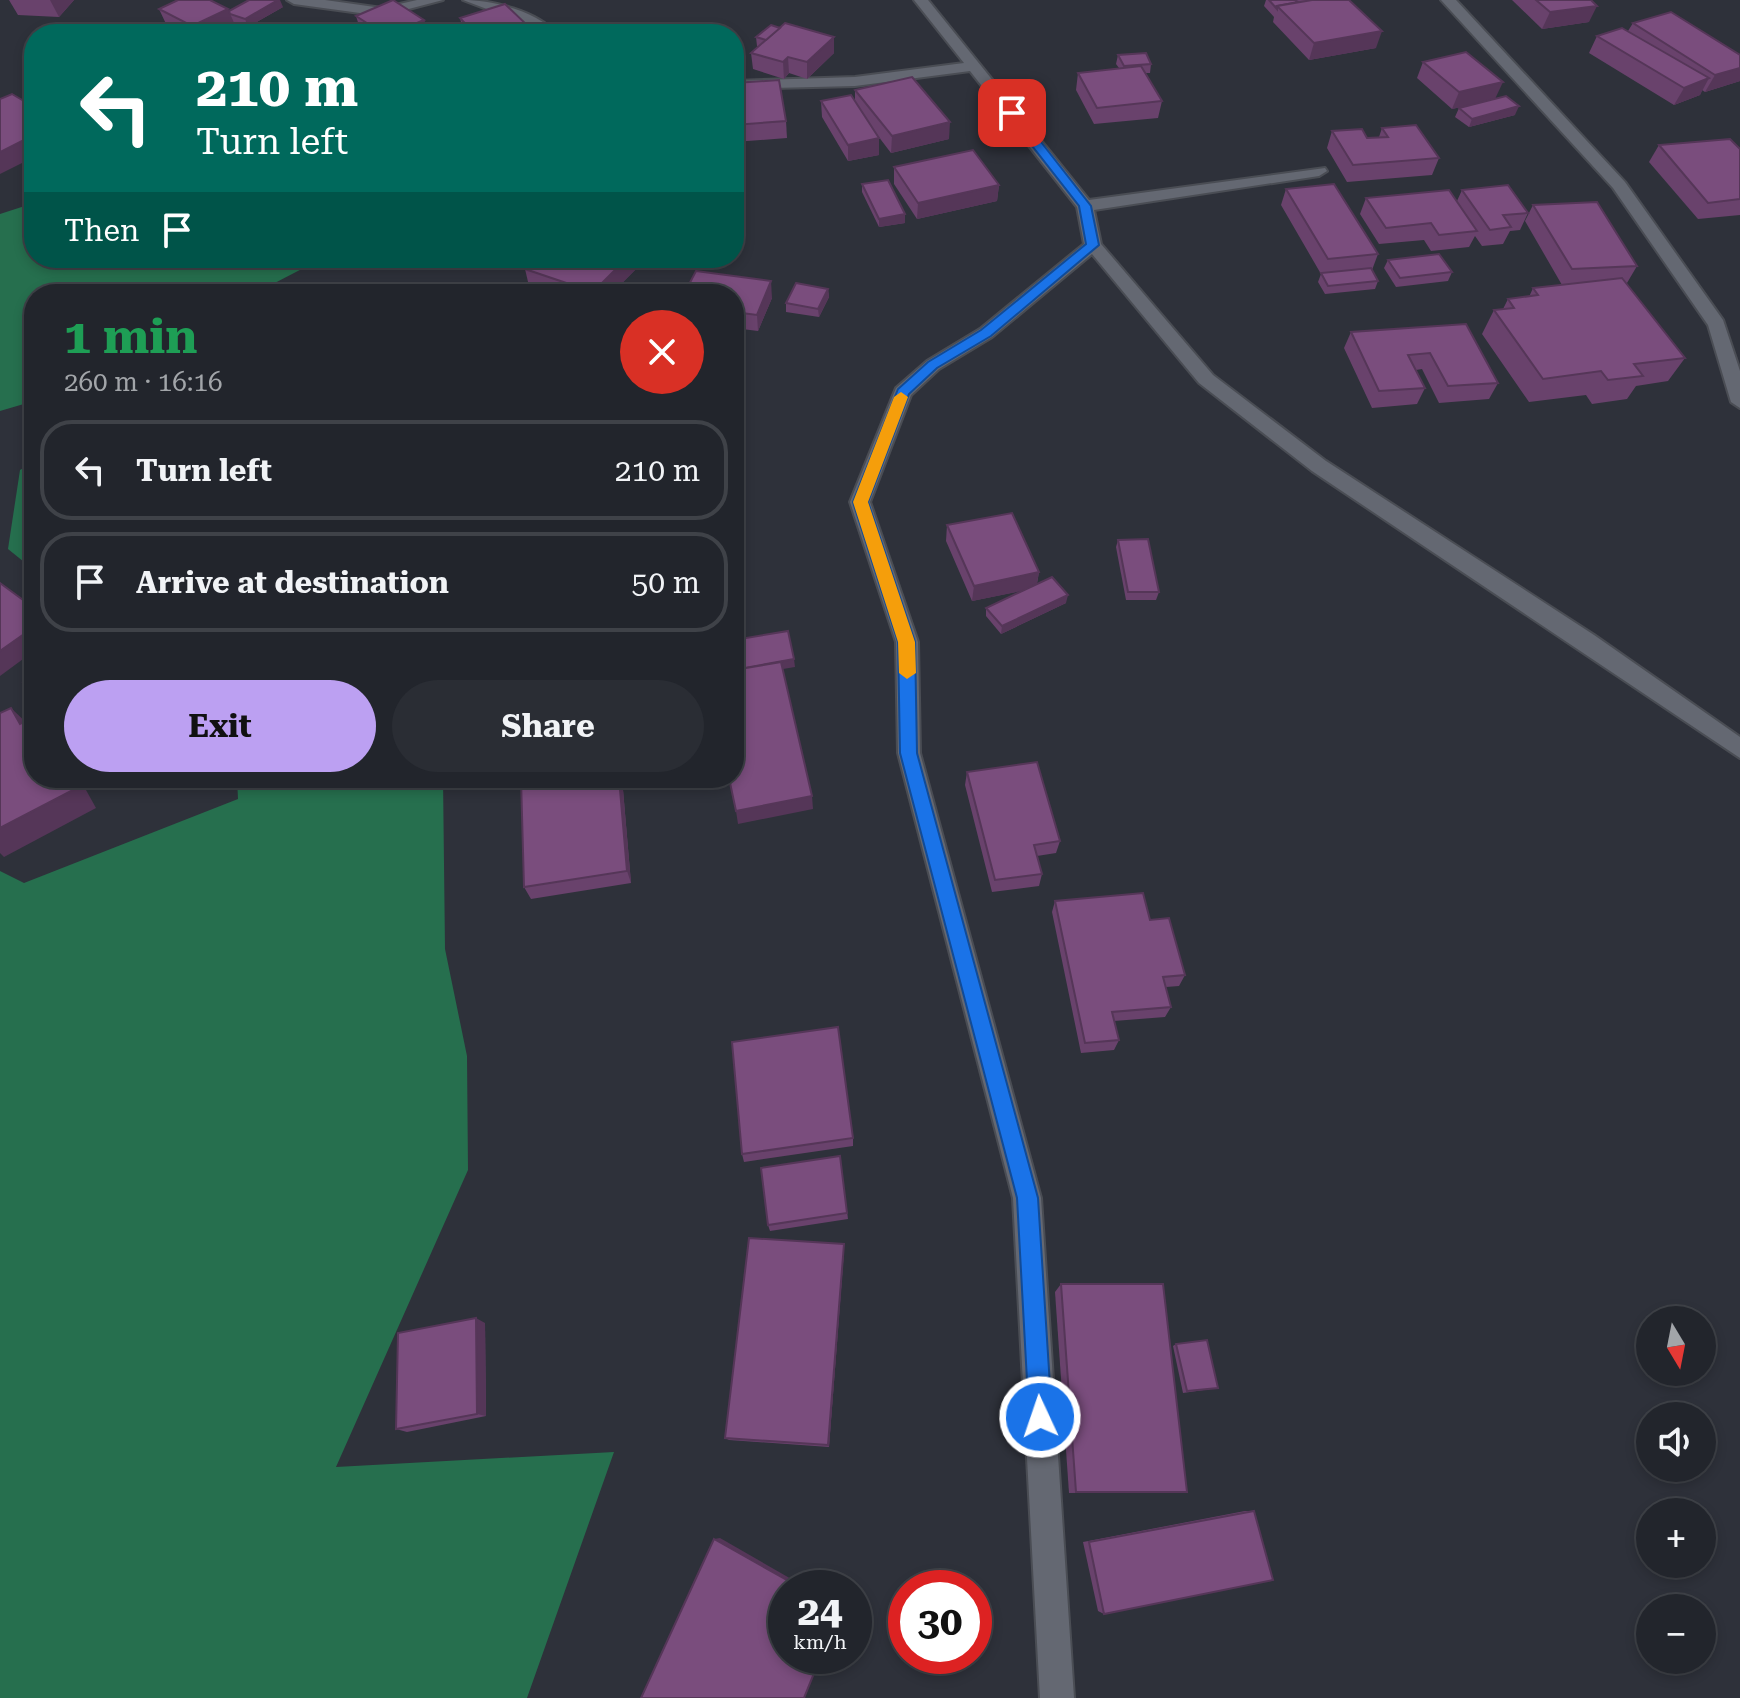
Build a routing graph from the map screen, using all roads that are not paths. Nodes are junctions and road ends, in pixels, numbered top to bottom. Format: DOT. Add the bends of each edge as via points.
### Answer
graph roads {
  1 [pos="294,0"];
  2 [pos="436,0"];
  3 [pos="470,0"];
  4 [pos="921,0"];
  5 [pos="1448,0"];
  6 [pos="539,24"];
  7 [pos="975,66"];
  8 [pos="744,85"];
  9 [pos="1319,171"];
  10 [pos="1085,206"];
  11 [pos="1093,245"];
  12 [pos="1740,402"];
  13 [pos="1740,749"];
  14 [pos="1057,1698"];
  1 -- 2 [label="street" via="382,12"];
  3 -- 6 [label="street"];
  4 -- 7 [label="street"];
  5 -- 12 [label="street" via="1619,185 1717,324"];
  7 -- 8 [label="street" via="895,79"];
  7 -- 10 [label="street"];
  9 -- 10 [label="street"];
  10 -- 11 [label="street"];
  11 -- 13 [label="street" via="1206,379 1319,466"];
  11 -- 14 [label="street" via="986,333 933,365 903,392 860,502 907,642 909,753 1027,1198"];
}
